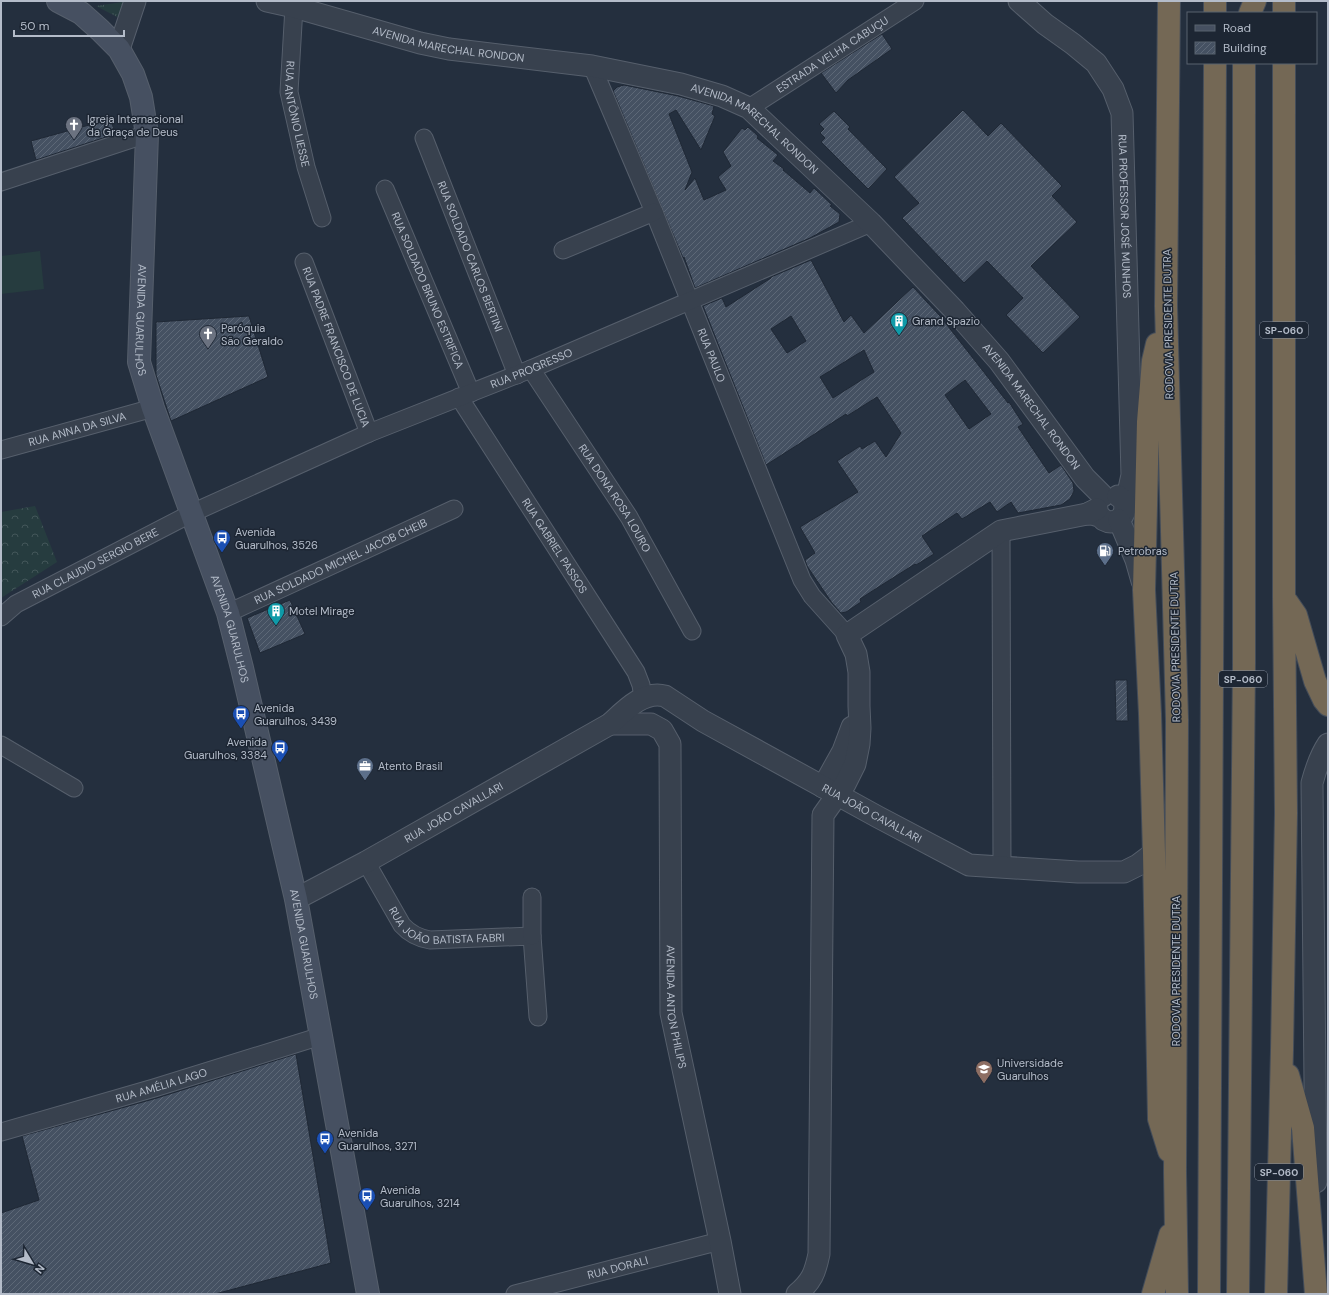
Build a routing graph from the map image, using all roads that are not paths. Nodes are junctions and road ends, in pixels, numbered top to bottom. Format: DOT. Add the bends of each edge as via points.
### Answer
graph roads {
  1 [pos="135,1"];
  2 [pos="267,1"];
  3 [pos="915,1"];
  4 [pos="1019,1"];
  5 [pos="1169,1"];
  6 [pos="1215,1"];
  7 [pos="1244,1"];
  8 [pos="1255,1"];
  9 [pos="1284,1"];
  10 [pos="64,2"];
  11 [pos="294,7"];
  12 [pos="1215,12"];
  13 [pos="1244,12"];
  14 [pos="1250,12"];
  15 [pos="1284,12"];
  16 [pos="119,49"];
  17 [pos="1215,64"];
  18 [pos="1244,64"];
  19 [pos="1284,64"];
  20 [pos="592,66"];
  21 [pos="749,108"];
  22 [pos="147,134"];
  23 [pos="424,138"];
  24 [pos="1,182"];
  25 [pos="385,189"];
  26 [pos="654,212"];
  27 [pos="322,218"];
  28 [pos="871,223"];
  29 [pos="563,250"];
  30 [pos="304,262"];
  31 [pos="689,301"];
  32 [pos="1166,306"];
  33 [pos="524,372"];
  34 [pos="465,395"];
  35 [pos="153,408"];
  36 [pos="369,433"];
  37 [pos="1,450"];
  38 [pos="1107,508"];
  39 [pos="454,509"];
  40 [pos="192,513"];
  41 [pos="1001,531"];
  42 [pos="1144,590"];
  43 [pos="1284,598"];
  44 [pos="228,614"];
  45 [pos="1,617"];
  46 [pos="692,630"];
  47 [pos="847,635"];
  48 [pos="665,696"];
  49 [pos="643,698"];
  50 [pos="1328,705"];
  51 [pos="703,721"];
  52 [pos="610,724"];
  53 [pos="651,724"];
  54 [pos="670,744"];
  55 [pos="1328,744"];
  56 [pos="1,745"];
  57 [pos="74,788"];
  58 [pos="831,791"];
  59 [pos="1154,853"];
  60 [pos="366,862"];
  61 [pos="1002,866"];
  62 [pos="532,897"];
  63 [pos="296,899"];
  64 [pos="532,936"];
  65 [pos="538,1017"];
  66 [pos="321,1036"];
  67 [pos="1282,1050"];
  68 [pos="1,1132"];
  69 [pos="1175,1172"];
  70 [pos="1176,1213"];
  71 [pos="720,1241"];
  72 [pos="368,1294"];
  73 [pos="515,1294"];
  74 [pos="730,1294"];
  75 [pos="797,1294"];
  76 [pos="1153,1294"];
  77 [pos="1177,1294"];
  78 [pos="1209,1294"];
  79 [pos="1238,1294"];
  80 [pos="1276,1294"];
  81 [pos="1317,1294"];
  1 -- 16 [label="street"];
  2 -- 11 [label="street, AVENIDA MARECHAL RONDON"];
  3 -- 21 [label="street, ESTRADA VELHA CABUÇU"];
  4 -- 38 [label="street, RUA PROFESSOR JOSÉ MUNHOS" via="1096,63 1113,89 1122,113 1132,475"];
  5 -- 32 [label="highway, RODOVIA PRESIDENTE DUTRA"];
  6 -- 12 [label="highway"];
  7 -- 13 [label="highway"];
  8 -- 14 [label="highway"];
  9 -- 15 [label="highway"];
  10 -- 16 [label="main road, AVENIDA GUARULHOS" via="81,13"];
  11 -- 20 [label="street, AVENIDA MARECHAL RONDON" via="420,43"];
  11 -- 27 [label="street, RUA ANTÔNIO LIESSE" via="289,92 306,167"];
  16 -- 22 [label="main road, AVENIDA GUARULHOS" via="133,74 141,97"];
  17 -- 78 [label="highway, SP-060"];
  18 -- 79 [label="highway, SP-060" via="1244,671"];
  19 -- 43 [label="highway, SP-060"];
  20 -- 21 [label="street, AVENIDA MARECHAL RONDON" via="680,84 722,96"];
  20 -- 26 [label="street, RUA PAULO"];
  21 -- 28 [label="street, AVENIDA MARECHAL RONDON"];
  22 -- 24 [label="street"];
  22 -- 35 [label="main road, AVENIDA GUARULHOS" via="139,362"];
  23 -- 33 [label="street, RUA SOLDADO CARLOS BERTINI"];
  25 -- 34 [label="street, RUA SOLDADO BRUNO ESTRIFICA"];
  26 -- 29 [label="street"];
  26 -- 31 [label="street, RUA PAULO"];
  28 -- 31 [label="street, RUA PROGRESSO"];
  28 -- 38 [label="street, AVENIDA MARECHAL RONDON" via="999,361"];
  30 -- 36 [label="street, RUA PADRE FRANCISCO DE LUCIA"];
  31 -- 33 [label="street, RUA PROGRESSO"];
  31 -- 47 [label="street, RUA PAULO" via="802,580 812,596"];
  32 -- 42 [label="highway" via="1153,361 1148,422"];
  32 -- 69 [label="highway, RODOVIA PRESIDENTE DUTRA" via="1177,720"];
  33 -- 34 [label="street, RUA PROGRESSO"];
  33 -- 46 [label="street, RUA DONA ROSA LOURO" via="629,516"];
  34 -- 36 [label="street, RUA PROGRESSO"];
  34 -- 49 [label="street, RUA GABRIEL PASSOS" via="636,672"];
  35 -- 37 [label="street, RUA ANNA DA SILVA"];
  35 -- 40 [label="main road, AVENIDA GUARULHOS"];
  36 -- 40 [label="street, RUA PROGRESSO"];
  38 -- 41 [label="street"];
  38 -- 42 [label="street" via="1136,560"];
  39 -- 44 [label="street, RUA SOLDADO MICHEL JACOB CHEIB"];
  40 -- 44 [label="main road, AVENIDA GUARULHOS"];
  40 -- 45 [label="street, RUA CLAUDIO SERGIO BERE" via="16,604"];
  41 -- 47 [label="street"];
  41 -- 61 [label="street"];
  42 -- 59 [label="highway"];
  43 -- 50 [label="highway" via="1296,615 1315,681"];
  43 -- 67 [label="highway, SP-060" via="1286,813"];
  44 -- 63 [label="main road, AVENIDA GUARULHOS"];
  47 -- 58 [label="street" via="856,654 859,672 858,706"];
  48 -- 49 [label="street, RUA JOÃO CAVALLARI" via="659,694"];
  48 -- 51 [label="street, RUA JOÃO CAVALLARI"];
  48 -- 53 [label="street" via="657,719"];
  49 -- 52 [label="street, RUA JOÃO CAVALLARI"];
  51 -- 54 [label="street" via="682,724 676,729"];
  51 -- 58 [label="street, RUA JOÃO CAVALLARI"];
  52 -- 53 [label="street, RUA JOÃO CAVALLARI"];
  52 -- 60 [label="street, RUA JOÃO CAVALLARI"];
  53 -- 54 [label="street" via="662,730"];
  54 -- 71 [label="street, AVENIDA ANTON PHILIPS" via="671,1013"];
  55 -- 81 [label="street" via="1321,754 1312,783"];
  56 -- 57 [label="street"];
  58 -- 61 [label="street, RUA JOÃO CAVALLARI" via="964,863 974,866"];
  58 -- 75 [label="street" via="823,815 819,1254 815,1272 808,1284"];
  59 -- 61 [label="street, RUA JOÃO CAVALLARI" via="1138,866 1124,872 1078,872"];
  59 -- 69 [label="highway" via="1159,1119"];
  60 -- 63 [label="street, RUA JOÃO CAVALLARI"];
  60 -- 64 [label="street, RUA JOÃO BATISTA FABRI" via="402,925 419,938 430,940"];
  62 -- 64 [label="street"];
  63 -- 66 [label="main road, AVENIDA GUARULHOS"];
  64 -- 65 [label="street"];
  66 -- 68 [label="street, RUA AMÉLIA LAGO"];
  66 -- 72 [label="main road, AVENIDA GUARULHOS"];
  67 -- 80 [label="highway, SP-060"];
  67 -- 81 [label="highway" via="1302,1128"];
  69 -- 70 [label="highway, RODOVIA PRESIDENTE DUTRA"];
  70 -- 76 [label="highway"];
  70 -- 77 [label="highway, RODOVIA PRESIDENTE DUTRA"];
  71 -- 73 [label="street, RUA DORALI"];
  71 -- 74 [label="street, AVENIDA ANTON PHILIPS"];
}
